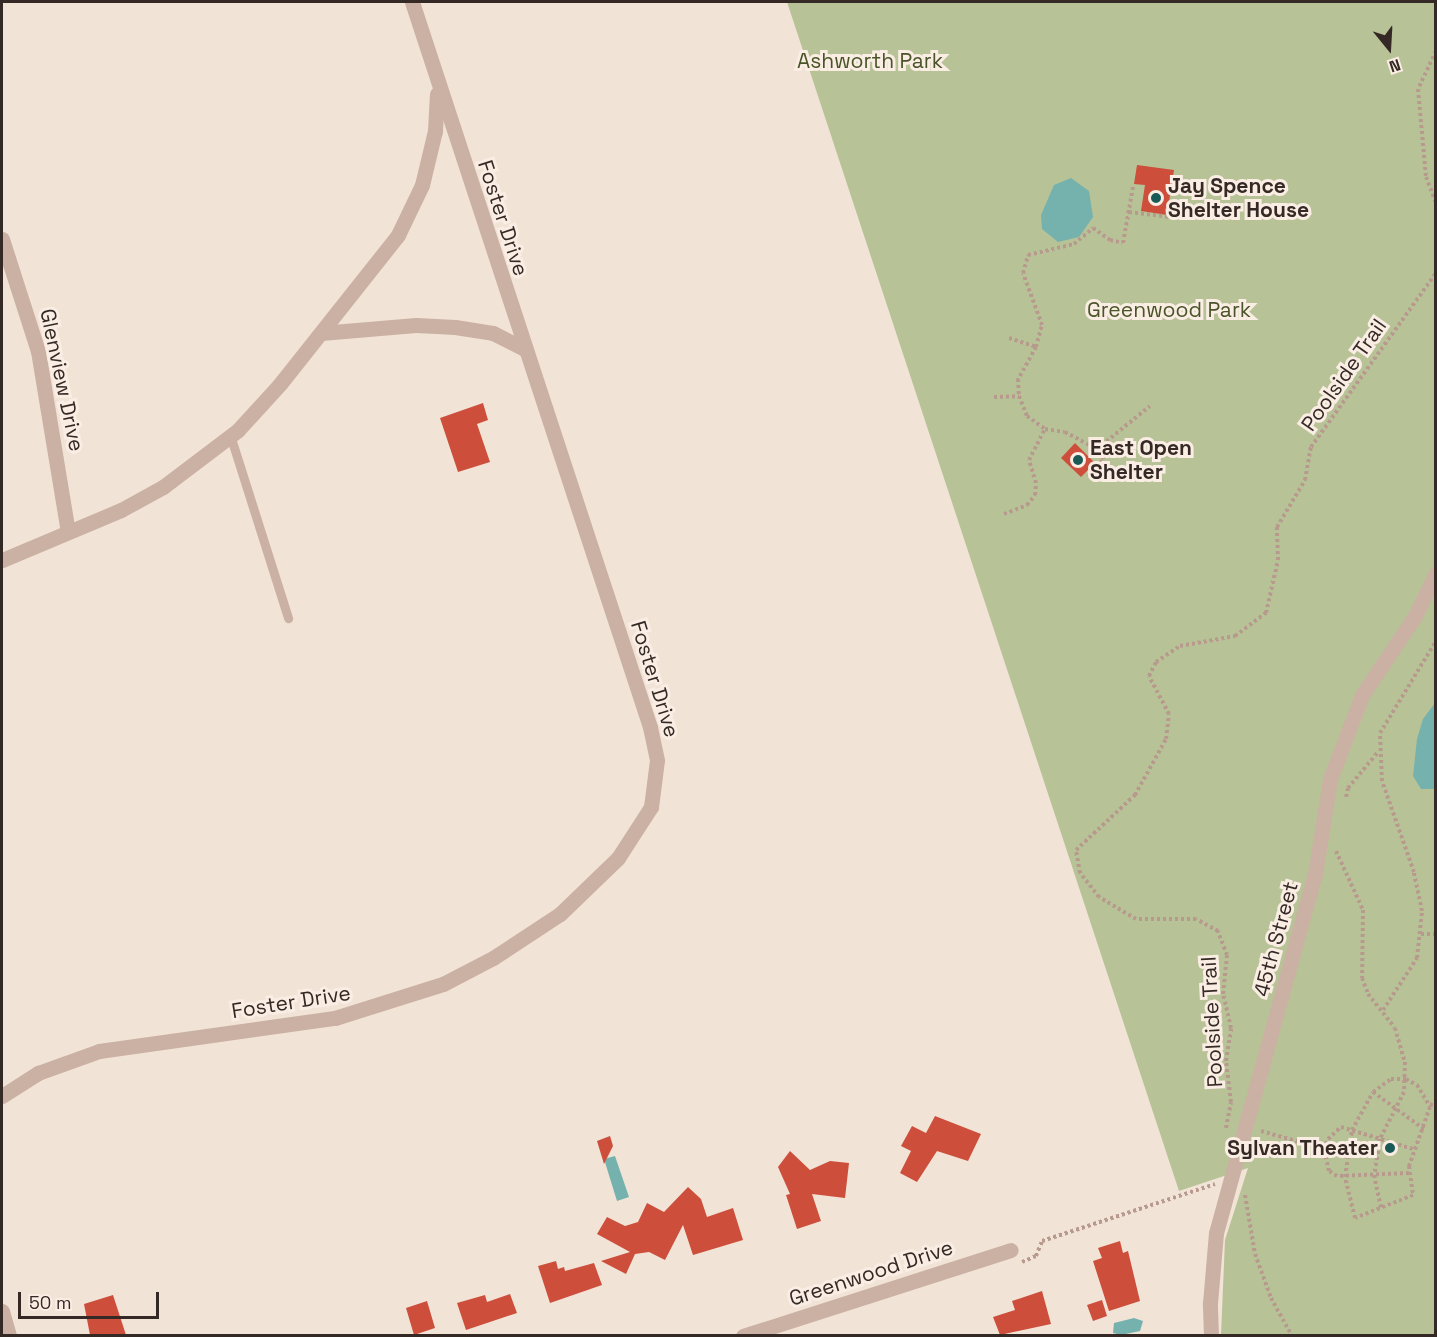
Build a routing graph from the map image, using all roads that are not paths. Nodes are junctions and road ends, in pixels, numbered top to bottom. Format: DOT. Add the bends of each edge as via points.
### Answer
graph roads {
  1 [pos="412,2"];
  2 [pos="437,82"];
  3 [pos="2,239"];
  4 [pos="321,333"];
  5 [pos="523,348"];
  6 [pos="231,438"];
  7 [pos="68,532"];
  8 [pos="2,560"];
  9 [pos="1436,573"];
  10 [pos="288,618"];
  11 [pos="2,1096"];
  12 [pos="1015,1257"];
  13 [pos="2,1311"];
  14 [pos="9,1335"];
  15 [pos="743,1335"];
  16 [pos="1211,1335"];
  1 -- 2 [label="street, Foster Drive"];
  2 -- 4 [label="street" via="435,131 422,185 398,235"];
  2 -- 5 [label="street, Foster Drive"];
  3 -- 7 [label="street, Glenview Drive" via="38,351"];
  4 -- 5 [label="street" via="416,325 455,327 493,333"];
  4 -- 6 [label="street"];
  5 -- 11 [label="street, Foster Drive" via="650,727 657,784 641,828 591,888 560,914 493,958 443,984 335,1018 99,1051 38,1073"];
  6 -- 7 [label="street" via="163,487"];
  6 -- 10 [label="lane"];
  7 -- 8 [label="street"];
  9 -- 16 [label="street, 45th Street" via="1415,616 1362,695 1344,736 1320,823 1315,874 1237,1189 1212,1267"];
  12 -- 15 [label="street, Greenwood Drive"];
  13 -- 14 [label="street"];
}
